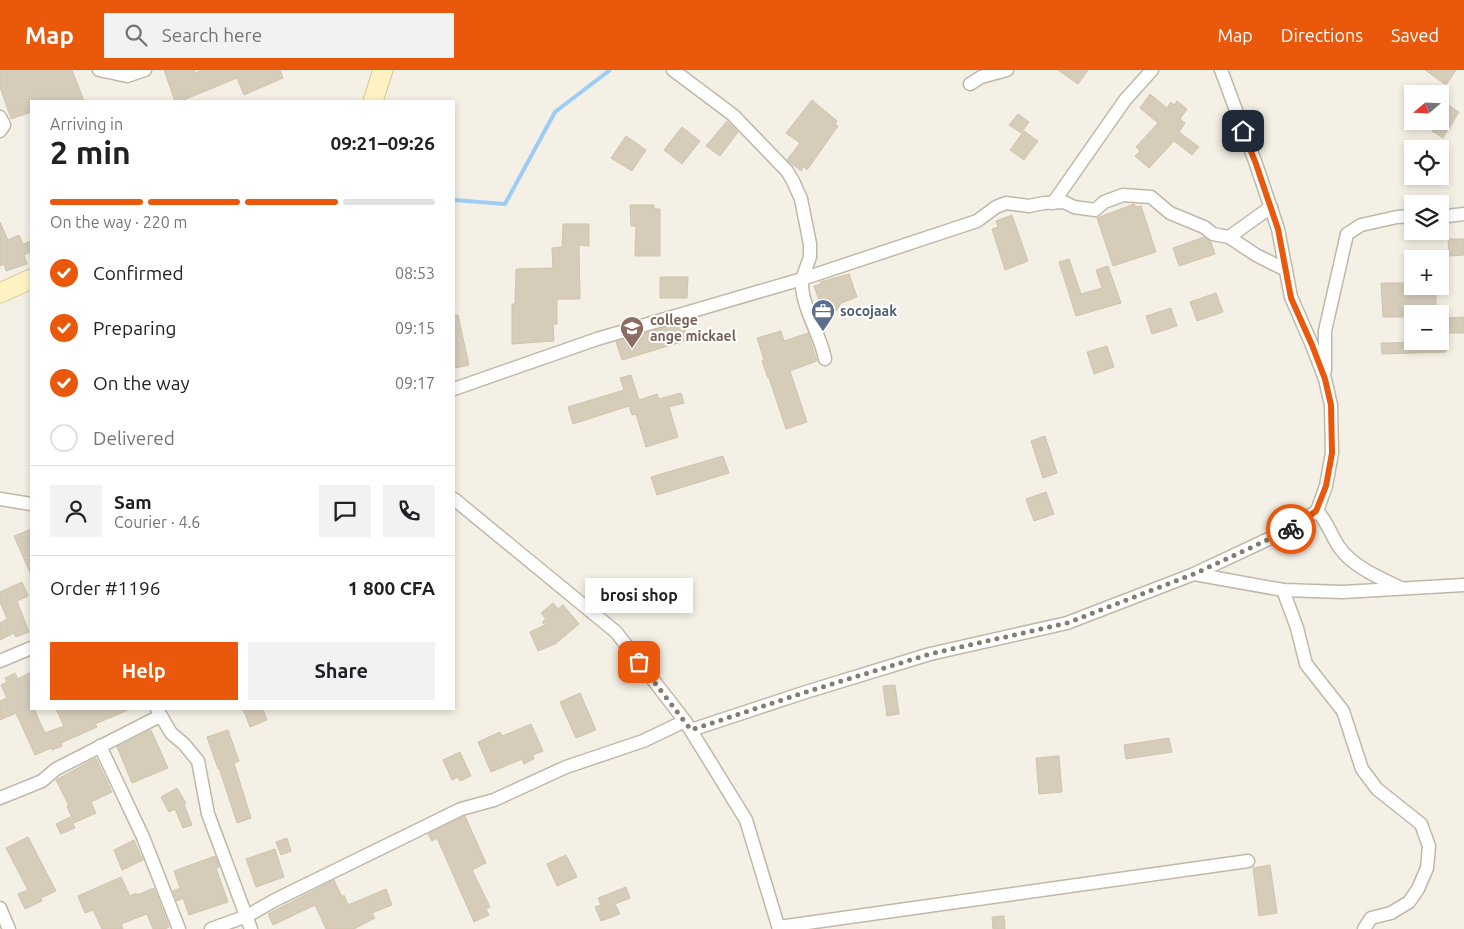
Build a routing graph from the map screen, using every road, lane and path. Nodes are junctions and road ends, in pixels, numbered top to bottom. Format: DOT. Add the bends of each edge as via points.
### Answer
graph roads {
  1 [pos="99,70"];
  2 [pos="145,70"];
  3 [pos="383,70"];
  4 [pos="673,70"];
  5 [pos="1007,70"];
  6 [pos="1152,70"];
  7 [pos="1222,71"];
  8 [pos="970,84"];
  9 [pos="373,100"];
  10 [pos="0,117"];
  11 [pos="0,131"];
  12 [pos="1053,203"];
  13 [pos="1271,207"];
  14 [pos="1464,214"];
  15 [pos="1404,216"];
  16 [pos="1449,216"];
  17 [pos="1229,237"];
  18 [pos="1286,270"];
  19 [pos="30,279"];
  20 [pos="802,279"];
  21 [pos="0,293"];
  22 [pos="825,359"];
  23 [pos="1325,379"];
  24 [pos="455,388"];
  25 [pos="0,499"];
  26 [pos="455,500"];
  27 [pos="30,504"];
  28 [pos="1316,511"];
  29 [pos="1194,574"];
  30 [pos="1464,585"];
  31 [pos="1401,588"];
  32 [pos="1283,590"];
  33 [pos="30,648"];
  34 [pos="0,661"];
  35 [pos="159,712"];
  36 [pos="688,726"];
  37 [pos="100,746"];
  38 [pos="0,798"];
  39 [pos="1248,861"];
  40 [pos="0,908"];
  41 [pos="247,916"];
  42 [pos="779,928"];
  43 [pos="9,929"];
  44 [pos="179,929"];
  45 [pos="211,929"];
  46 [pos="251,929"];
  47 [pos="1364,929"];
  1 -- 2 [label="street" via="127,76"];
  3 -- 9 [label="main road"];
  4 -- 20 [label="street" via="733,115 787,171 801,199 810,244 810,257"];
  5 -- 8 [label="street"];
  6 -- 12 [label="street" via="1125,100"];
  7 -- 13 [label="street"];
  10 -- 11 [label="street" via="4,125"];
  12 -- 17 [label="street" via="1064,202 1095,210 1104,202 1124,195 1151,197 1170,213 1214,234"];
  12 -- 20 [label="street" via="1029,206 1001,204 977,221"];
  13 -- 17 [label="street"];
  13 -- 18 [label="street"];
  14 -- 16 [label="street"];
  15 -- 23 [label="street" via="1361,225 1347,234 1325,331"];
  17 -- 18 [label="street"];
  18 -- 23 [label="street" via="1291,298"];
  19 -- 21 [label="main road"];
  20 -- 22 [label="street" via="811,321"];
  20 -- 24 [label="street" via="597,340"];
  23 -- 28 [label="street" via="1331,405 1332,453 1326,486"];
  25 -- 27 [label="street"];
  26 -- 36 [label="street" via="616,632"];
  28 -- 29 [label="street" via="1292,528"];
  28 -- 31 [label="street" via="1323,516 1340,549 1358,564"];
  29 -- 32 [label="street"];
  29 -- 36 [label="street" via="1067,623 930,654"];
  30 -- 31 [label="street"];
  31 -- 32 [label="street" via="1343,592"];
  32 -- 47 [label="street" via="1306,664 1343,711 1362,769 1377,789 1421,824 1429,846 1427,868 1409,902 1391,913 1371,918"];
  33 -- 34 [label="street"];
  35 -- 37 [label="street"];
  35 -- 41 [label="street" via="171,732 198,761 208,814"];
  36 -- 41 [label="street" via="566,767 494,800 461,810"];
  36 -- 42 [label="street" via="746,820"];
  37 -- 38 [label="street" via="56,769 42,781"];
  37 -- 44 [label="street" via="143,837"];
  39 -- 42 [label="street"];
  40 -- 43 [label="street"];
  41 -- 45 [label="street"];
  41 -- 46 [label="street"];
}
